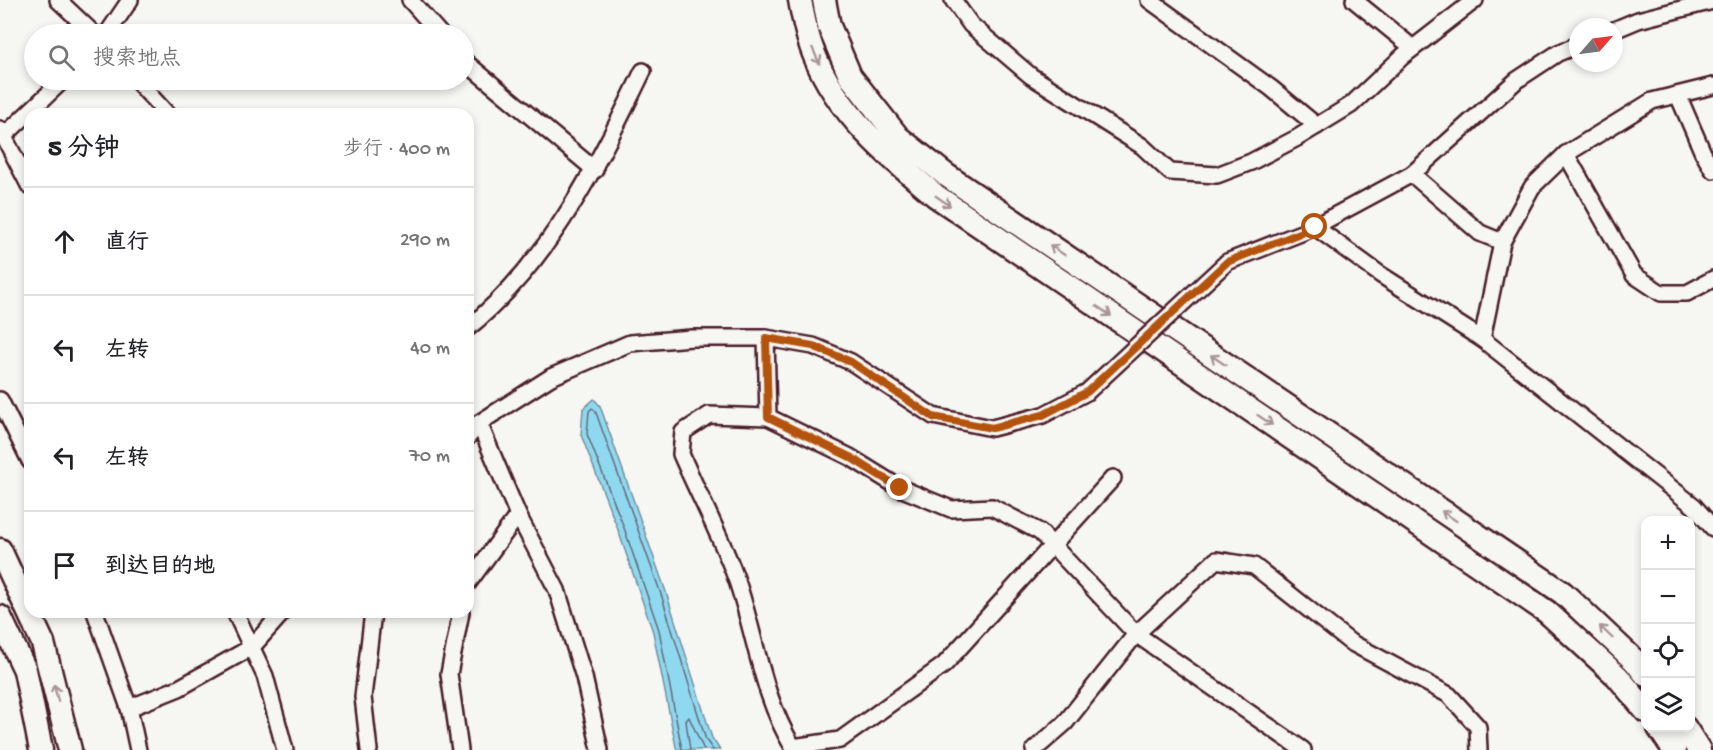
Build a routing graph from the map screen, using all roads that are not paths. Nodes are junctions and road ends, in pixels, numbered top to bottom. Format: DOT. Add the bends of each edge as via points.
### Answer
graph roads {
  1 [pos="58,0"];
  2 [pos="130,0"];
  3 [pos="410,0"];
  4 [pos="800,0"];
  5 [pos="824,0"];
  6 [pos="953,0"];
  7 [pos="1149,0"];
  8 [pos="1354,0"];
  9 [pos="1475,0"];
  10 [pos="1713,1"];
  11 [pos="83,24"];
  12 [pos="114,24"];
  13 [pos="431,24"];
  14 [pos="1623,26"];
  15 [pos="1413,48"];
  16 [pos="1569,49"];
  17 [pos="474,69"];
  18 [pos="643,71"];
  19 [pos="1713,86"];
  20 [pos="51,90"];
  21 [pos="145,90"];
  22 [pos="1678,95"];
  23 [pos="31,108"];
  24 [pos="162,108"];
  25 [pos="24,114"];
  26 [pos="1317,126"];
  27 [pos="2,133"];
  28 [pos="1566,154"];
  29 [pos="596,170"];
  30 [pos="1713,170"];
  31 [pos="1412,174"];
  32 [pos="24,175"];
  33 [pos="1315,227"];
  34 [pos="1502,242"];
  35 [pos="1713,279"];
  36 [pos="474,323"];
  37 [pos="766,338"];
  38 [pos="1482,339"];
  39 [pos="0,400"];
  40 [pos="768,417"];
  41 [pos="479,423"];
  42 [pos="474,429"];
  43 [pos="24,448"];
  44 [pos="1113,478"];
  45 [pos="518,515"];
  46 [pos="1713,528"];
  47 [pos="1052,544"];
  48 [pos="0,550"];
  49 [pos="474,575"];
  50 [pos="24,601"];
  51 [pos="0,617"];
  52 [pos="32,618"];
  53 [pos="97,618"];
  54 [pos="239,618"];
  55 [pos="278,618"];
  56 [pos="372,618"];
  57 [pos="459,618"];
  58 [pos="1136,634"];
  59 [pos="252,647"];
  60 [pos="1641,669"];
  61 [pos="1641,705"];
  62 [pos="129,708"];
  63 [pos="1662,732"];
  64 [pos="1688,732"];
  65 [pos="41,750"];
  66 [pos="70,750"];
  67 [pos="138,750"];
  68 [pos="285,750"];
  69 [pos="369,750"];
  70 [pos="460,750"];
  71 [pos="600,750"];
  72 [pos="1034,750"];
  73 [pos="1303,750"];
  74 [pos="1479,750"];
  75 [pos="1674,750"];
  76 [pos="1699,750"];
  1 -- 11 [label="street"];
  2 -- 12 [label="street"];
  3 -- 13 [label="street"];
  4 -- 61 [label="street, one-way" via="814,54 841,101 880,150 936,196 1547,612 1617,676"];
  60 -- 5 [label="street, one-way" via="1563,593 946,175 898,137 850,76 829,26"];
  6 -- 26 [label="street" via="971,25 1031,76 1142,146 1170,172 1216,175 1251,162"];
  7 -- 26 [label="street"];
  8 -- 15 [label="street"];
  9 -- 15 [label="street"];
  10 -- 14 [label="street"];
  15 -- 26 [label="street" via="1351,105"];
  16 -- 31 [label="street" via="1518,80"];
  17 -- 29 [label="street"];
  18 -- 29 [label="street"];
  19 -- 22 [label="street"];
  20 -- 23 [label="street"];
  21 -- 24 [label="street"];
  22 -- 28 [label="street" via="1652,101"];
  22 -- 30 [label="street"];
  25 -- 27 [label="street"];
  27 -- 32 [label="street"];
  28 -- 34 [label="street" via="1532,187"];
  28 -- 35 [label="street" via="1634,275 1661,293 1687,293"];
  29 -- 36 [label="street" via="543,248 493,308"];
  31 -- 33 [label="street"];
  31 -- 34 [label="street" via="1480,233"];
  33 -- 37 [label="street, bridge" via="1227,262 1087,392 1043,415 992,428 933,417 851,362 813,346"];
  33 -- 38 [label="street" via="1381,275"];
  34 -- 38 [label="street"];
  37 -- 40 [label="street"];
  37 -- 41 [label="street" via="630,343 551,377"];
  38 -- 46 [label="street" via="1694,506"];
  39 -- 43 [label="street"];
  40 -- 47 [label="street" via="850,457 900,488 951,509 992,507 1040,532"];
  40 -- 47 [label="street" via="709,415 683,432 681,454 736,581 761,673 780,726 793,747 840,740 944,665"];
  41 -- 42 [label="street"];
  41 -- 45 [label="street"];
  44 -- 47 [label="street"];
  45 -- 49 [label="street"];
  45 -- 71 [label="street" via="557,590 584,677"];
  47 -- 58 [label="street"];
  50 -- 48 [label="street, one-way"];
  51 -- 65 [label="street" via="25,670"];
  66 -- 52 [label="street, one-way" via="44,644"];
  53 -- 62 [label="street"];
  54 -- 59 [label="street"];
  55 -- 59 [label="street"];
  56 -- 69 [label="street" via="363,697"];
  57 -- 70 [label="street" via="449,674"];
  58 -- 72 [label="street" via="1065,723"];
  58 -- 73 [label="street"];
  58 -- 74 [label="street" via="1216,560 1254,566 1350,642 1449,695 1478,727"];
  59 -- 62 [label="street" via="179,688"];
  59 -- 68 [label="street" via="265,676"];
  62 -- 67 [label="street"];
  63 -- 75 [label="street"];
  64 -- 76 [label="street"];
}
